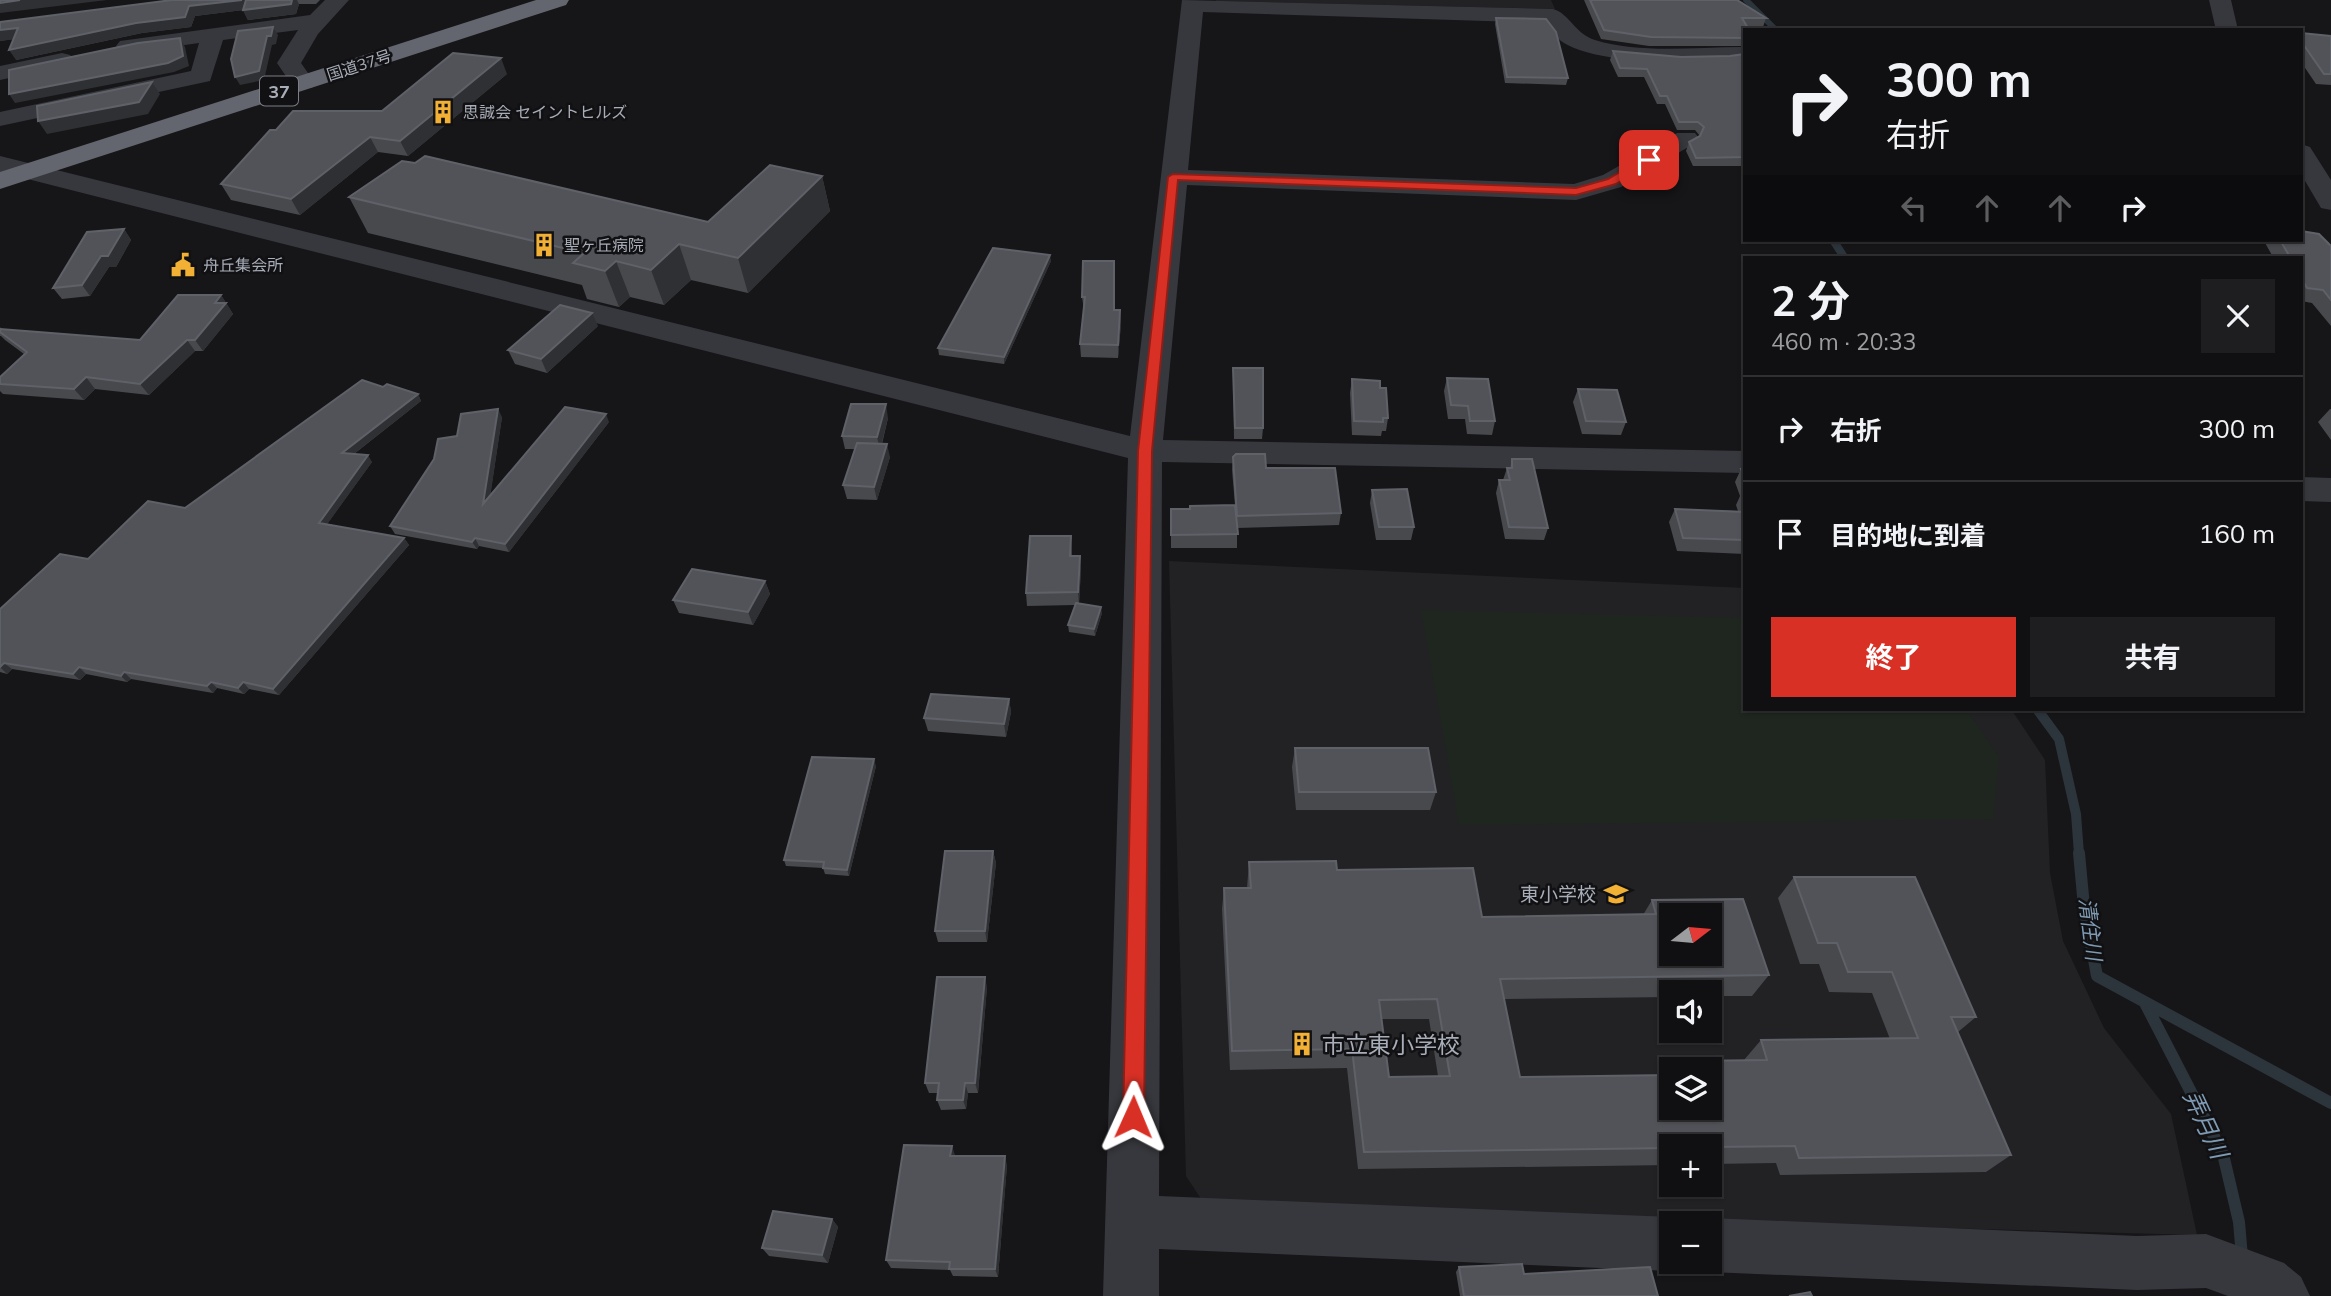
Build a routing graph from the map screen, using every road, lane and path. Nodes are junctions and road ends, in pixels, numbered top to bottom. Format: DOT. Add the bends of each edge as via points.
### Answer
graph roads {
  1 [pos="338,0"];
  2 [pos="558,0"];
  3 [pos="2220,0"];
  4 [pos="1193,2"];
  5 [pos="316,21"];
  6 [pos="2227,28"];
  7 [pos="213,34"];
  8 [pos="104,51"];
  9 [pos="1741,54"];
  10 [pos="78,57"];
  11 [pos="0,73"];
  12 [pos="303,83"];
  13 [pos="0,119"];
  14 [pos="1686,138"];
  15 [pos="2303,155"];
  16 [pos="8,173"];
  17 [pos="1173,177"];
  18 [pos="2327,189"];
  19 [pos="1145,451"];
  20 [pos="1743,462"];
  21 [pos="2303,489"];
  22 [pos="2331,490"];
  23 [pos="1132,1221"];
  24 [pos="1659,1243"];
  25 [pos="1722,1246"];
  26 [pos="1131,1296"];
  27 [pos="2282,1296"];
  1 -- 5 [label="street"];
  2 -- 12 [label="highway, 国道37号 / 37"];
  3 -- 6 [label="street"];
  4 -- 9 [label="street" via="1553,16 1569,36 1620,52"];
  4 -- 17 [label="street"];
  5 -- 7 [label="street"];
  5 -- 12 [label="street" via="289,63"];
  7 -- 8 [label="street"];
  7 -- 13 [label="street" via="202,76"];
  10 -- 11 [label="street"];
  12 -- 16 [label="highway, 国道37号 / 37"];
  14 -- 17 [label="street" via="1612,181 1576,192"];
  15 -- 18 [label="street"];
  16 -- 19 [label="street"];
  17 -- 19 [label="street"];
  19 -- 20 [label="street"];
  19 -- 23 [label="street"];
  21 -- 22 [label="street"];
  23 -- 24 [label="street"];
  23 -- 26 [label="street"];
  25 -- 27 [label="street" via="2137,1263 2206,1261 2265,1282"];
}
